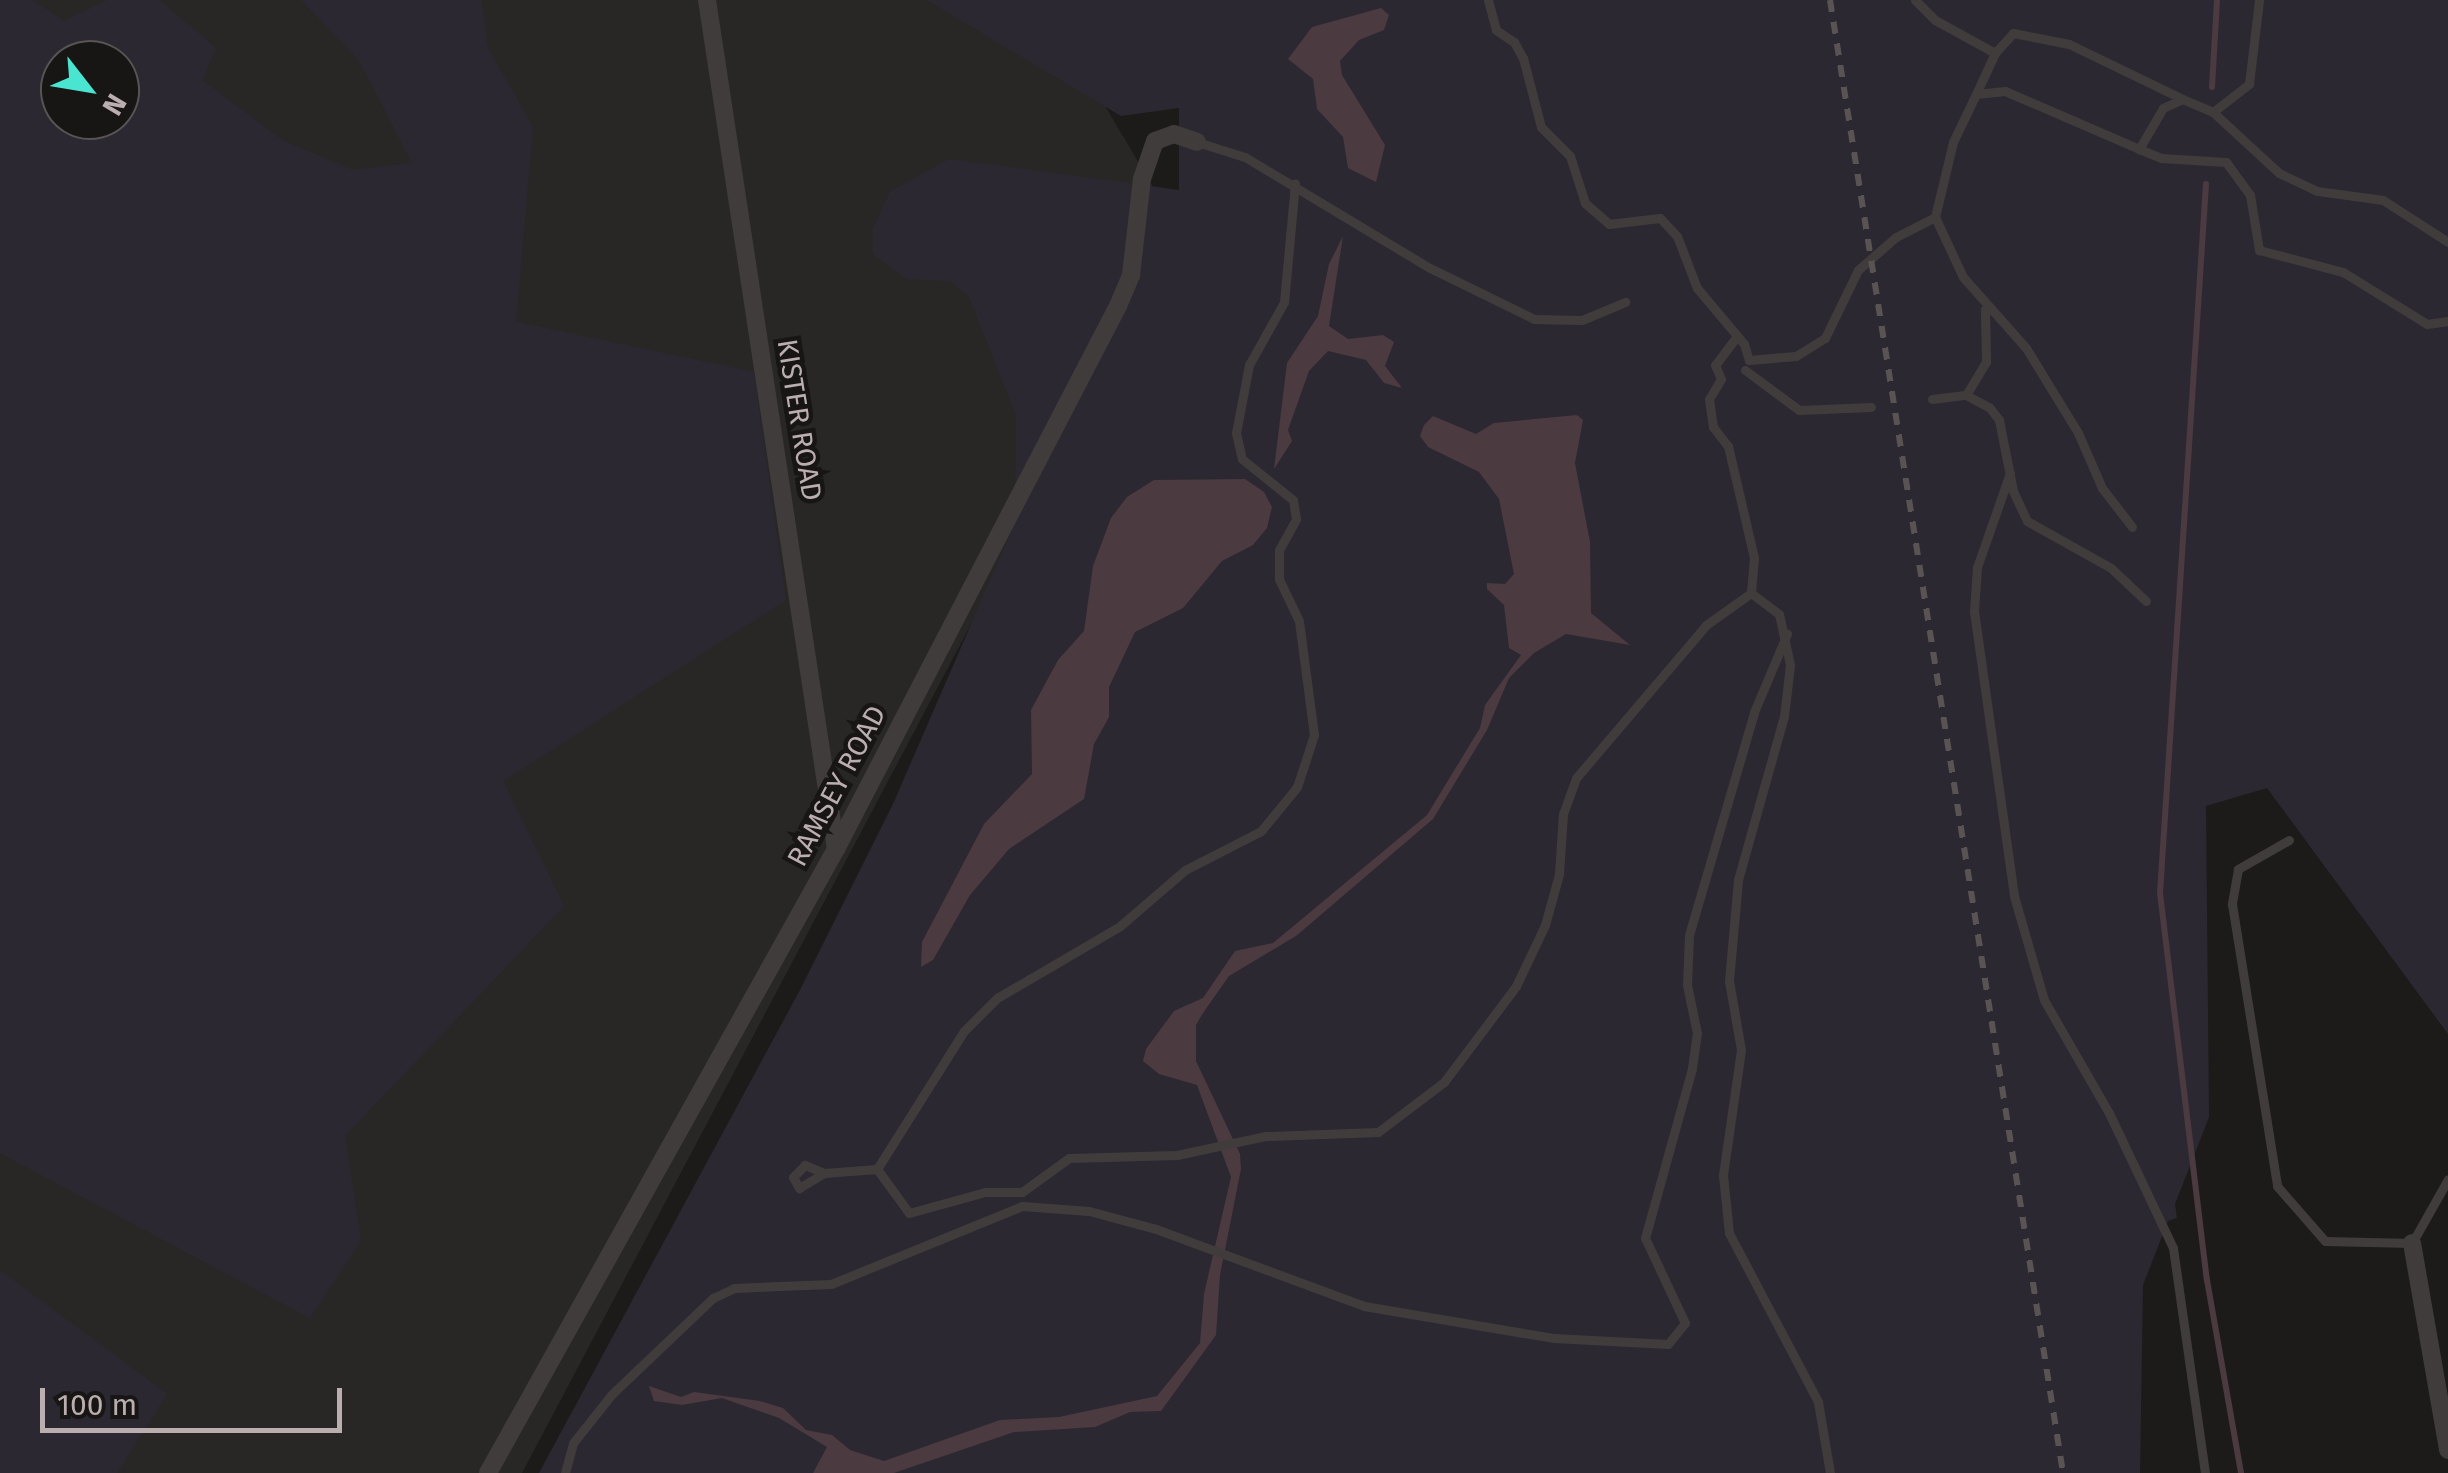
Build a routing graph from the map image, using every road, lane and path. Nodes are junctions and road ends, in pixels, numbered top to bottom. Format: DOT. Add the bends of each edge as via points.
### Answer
graph roads {
  1 [pos="707,0"];
  2 [pos="1488,0"];
  3 [pos="1915,0"];
  4 [pos="2259,0"];
  5 [pos="1995,52"];
  6 [pos="1976,94"];
  7 [pos="2183,99"];
  8 [pos="2212,112"];
  9 [pos="1198,142"];
  10 [pos="2140,149"];
  11 [pos="1294,184"];
  12 [pos="1935,218"];
  13 [pos="2448,242"];
  14 [pos="1625,302"];
  15 [pos="1985,308"];
  16 [pos="2448,320"];
  17 [pos="1734,340"];
  18 [pos="1745,370"];
  19 [pos="1966,395"];
  20 [pos="1932,399"];
  21 [pos="1871,407"];
  22 [pos="2010,473"];
  23 [pos="2132,527"];
  24 [pos="1750,593"];
  25 [pos="2146,601"];
  26 [pos="1787,634"];
  27 [pos="2289,840"];
  28 [pos="836,849"];
  29 [pos="878,1169"];
  30 [pos="824,1174"];
  31 [pos="2448,1179"];
  32 [pos="2412,1243"];
  33 [pos="2448,1450"];
  34 [pos="488,1473"];
  35 [pos="565,1473"];
  36 [pos="1830,1473"];
  37 [pos="2205,1473"];
  1 -- 28 [label="street, KISTER ROAD"];
  2 -- 17 [label="lane" via="1496,30 1523,58 1542,127 1570,156 1585,203 1608,224 1660,218 1677,236 1696,288"];
  3 -- 5 [label="lane" via="1935,20"];
  4 -- 8 [label="lane" via="2249,84"];
  5 -- 6 [label="lane"];
  5 -- 7 [label="lane" via="2013,34 2069,44"];
  6 -- 10 [label="lane" via="2006,91"];
  6 -- 12 [label="lane" via="1952,142"];
  7 -- 8 [label="lane"];
  7 -- 10 [label="lane" via="2163,108"];
  8 -- 13 [label="lane" via="2279,173 2317,191 2383,200"];
  9 -- 11 [label="lane" via="1246,157"];
  9 -- 28 [label="street, RAMSEY ROAD" via="1174,134 1155,141 1142,179 1131,275 1118,306"];
  10 -- 16 [label="lane" via="2161,158 2226,162 2250,195 2259,250 2342,272 2427,324"];
  11 -- 14 [label="lane" via="1430,268 1534,319 1582,320"];
  11 -- 29 [label="lane" via="1284,302 1249,365 1236,433 1242,459 1294,500 1296,519 1279,550 1280,579 1299,622 1314,735 1297,787 1261,831 1184,870 1120,926 997,998 964,1032"];
  12 -- 15 [label="lane"];
  12 -- 17 [label="lane" via="1896,237 1858,270 1825,338 1796,356 1748,360 1749,352"];
  15 -- 19 [label="lane" via="1986,362"];
  15 -- 23 [label="lane" via="2026,348 2078,432 2102,488"];
  17 -- 24 [label="lane" via="1722,348 1716,366 1721,379 1709,400 1713,427 1728,446 1754,558"];
  18 -- 21 [label="lane" via="1809,413"];
  19 -- 20 [label="lane"];
  19 -- 22 [label="lane" via="1999,420"];
  22 -- 25 [label="lane" via="2027,521 2111,568"];
  22 -- 37 [label="lane" via="1977,567 1974,612 2014,896 2044,1000 2110,1113 2174,1248"];
  24 -- 26 [label="lane" via="1779,614"];
  24 -- 29 [label="lane" via="1706,625 1576,778 1563,814 1560,874 1516,986 1444,1082 1378,1132 1266,1136 1157,1156 1069,1158 1022,1192 985,1192 910,1214"];
  26 -- 35 [label="lane" via="1754,712 1689,936 1687,985 1697,1033 1692,1068 1645,1238 1685,1323 1668,1344 1624,1346 1364,1306 1156,1230 1089,1211 1022,1206 832,1284 734,1288 713,1298 611,1394 572,1443"];
  26 -- 36 [label="lane" via="1784,716 1738,880 1728,981 1741,1050 1723,1175 1729,1234 1818,1402"];
  27 -- 32 [label="lane" via="2238,869 2232,904 2277,1186 2325,1240"];
  28 -- 34 [label="street, RAMSEY ROAD"];
  29 -- 30 [label="lane"];
  31 -- 32 [label="lane"];
  32 -- 33 [label="street"];
}
